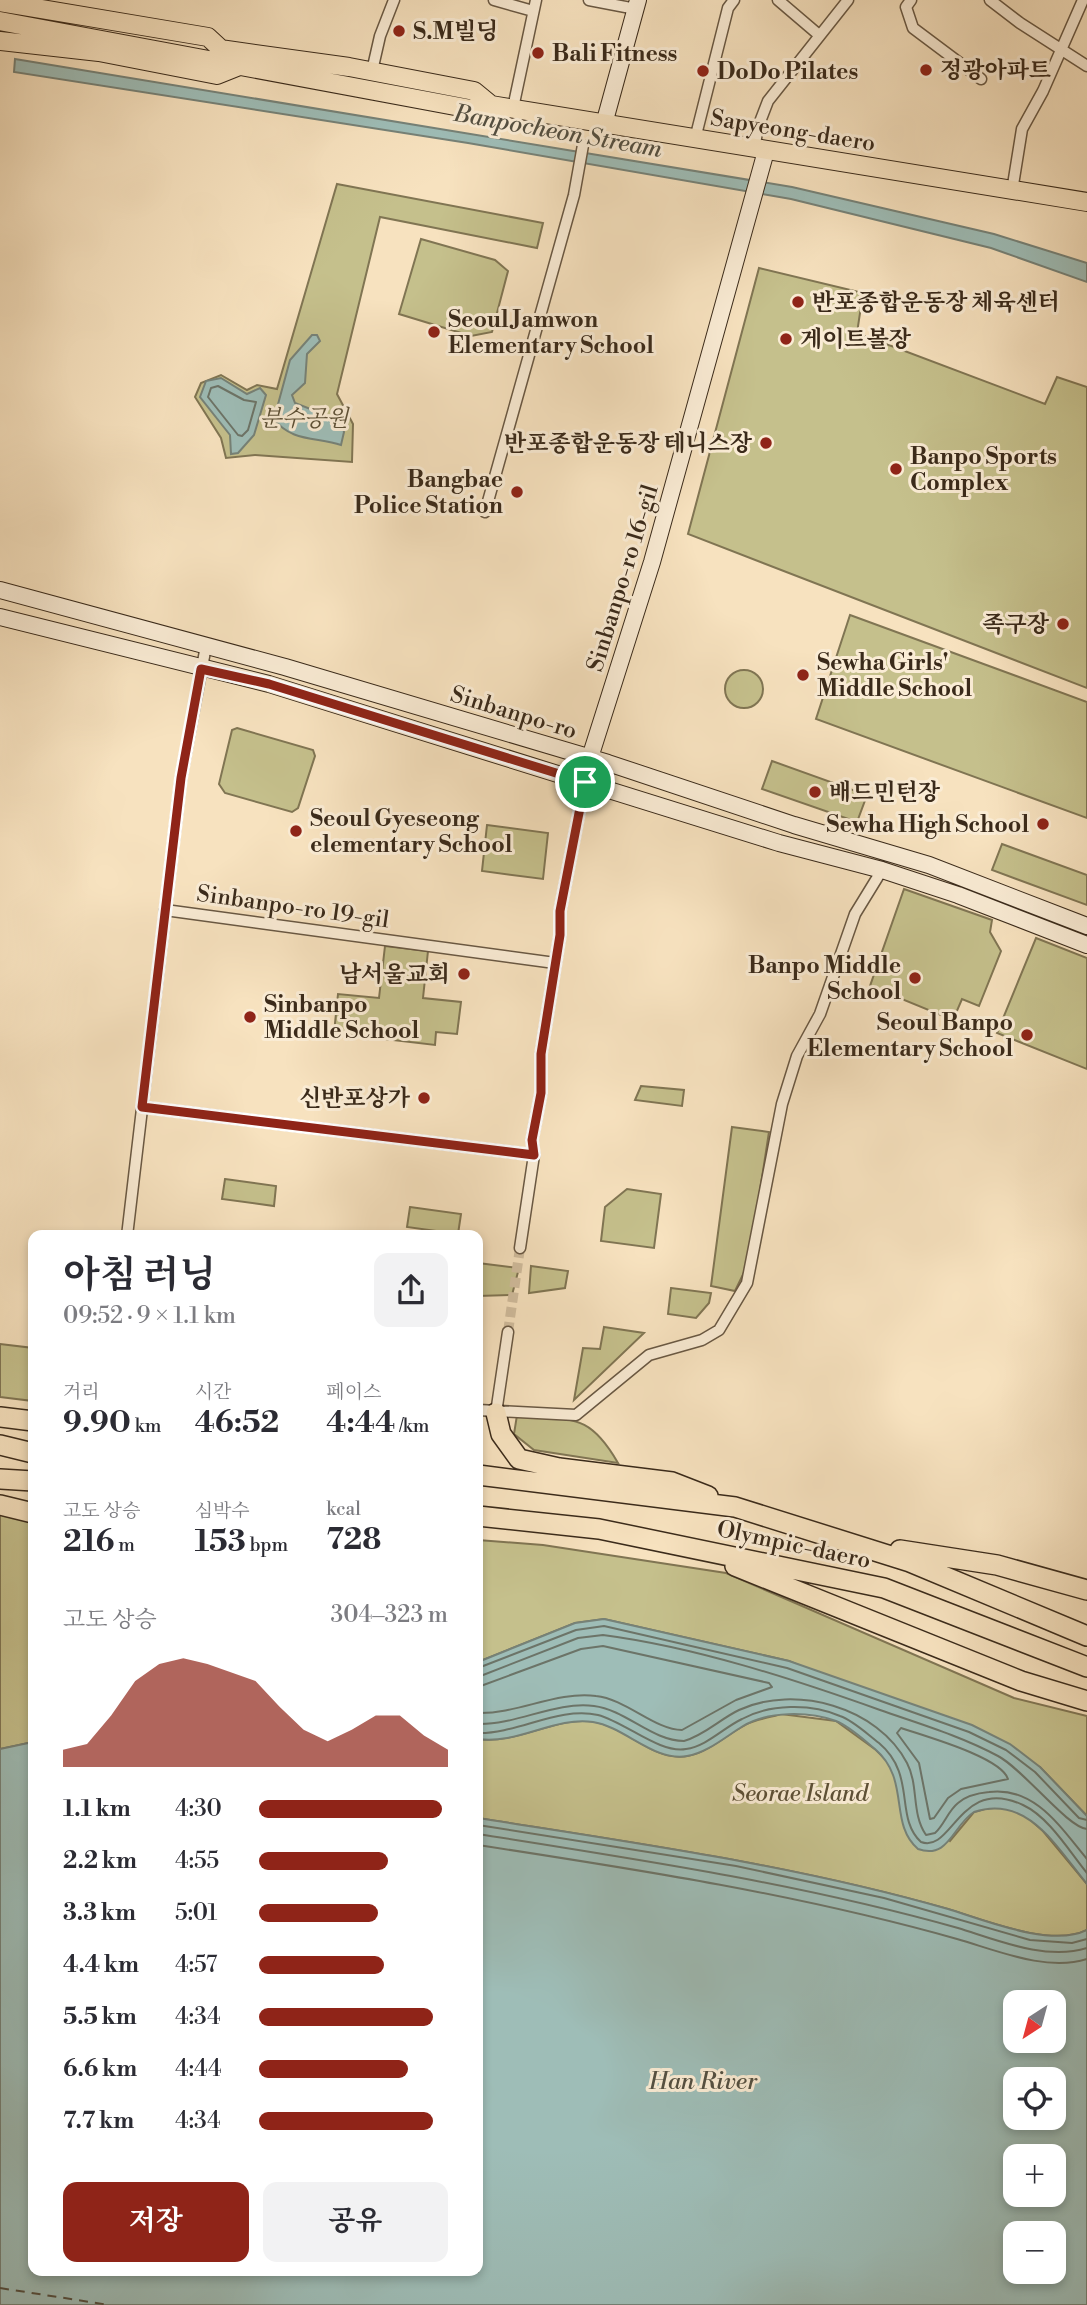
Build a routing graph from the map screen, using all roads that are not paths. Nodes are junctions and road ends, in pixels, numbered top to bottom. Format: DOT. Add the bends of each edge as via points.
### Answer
graph roads {
  1 [pos="394,0"];
  2 [pos="494,0"];
  3 [pos="589,0"];
  4 [pos="734,0"];
  5 [pos="778,0"];
  6 [pos="848,0"];
  7 [pos="911,0"];
  8 [pos="990,0"];
  9 [pos="1083,0"];
  10 [pos="0,2"];
  11 [pos="637,4"];
  12 [pos="534,5"];
  13 [pos="0,13"];
  14 [pos="0,21"];
  15 [pos="819,36"];
  16 [pos="0,41"];
  17 [pos="221,49"];
  18 [pos="1059,49"];
  19 [pos="242,65"];
  20 [pos="1087,66"];
  21 [pos="372,71"];
  22 [pos="981,79"];
  23 [pos="491,105"];
  24 [pos="513,108"];
  25 [pos="604,124"];
  26 [pos="695,139"];
  27 [pos="583,145"];
  28 [pos="760,150"];
  29 [pos="1012,191"];
  30 [pos="1087,202"];
  31 [pos="485,512"];
  32 [pos="0,590"];
  33 [pos="0,617"];
  34 [pos="206,646"];
  35 [pos="201,669"];
  36 [pos="589,759"];
  37 [pos="585,782"];
  38 [pos="881,870"];
  39 [pos="165,910"];
  40 [pos="1087,926"];
  41 [pos="1087,945"];
  42 [pos="555,962"];
  43 [pos="142,1107"];
  44 [pos="534,1155"];
  45 [pos="128,1230"];
  46 [pos="520,1248"];
  47 [pos="508,1332"];
  48 [pos="487,1411"];
  49 [pos="0,1417"];
  50 [pos="28,1420"];
  51 [pos="0,1445"];
  52 [pos="28,1452"];
  53 [pos="483,1476"];
  54 [pos="0,1479"];
  55 [pos="28,1481"];
  56 [pos="0,1505"];
  57 [pos="735,1507"];
  58 [pos="28,1512"];
  59 [pos="483,1517"];
  60 [pos="483,1529"];
  61 [pos="612,1531"];
  62 [pos="839,1540"];
  63 [pos="699,1549"];
  64 [pos="963,1583"];
  65 [pos="1087,1590"];
  66 [pos="1087,1628"];
  67 [pos="1087,1636"];
  68 [pos="1087,1667"];
  69 [pos="1087,1701"];
  1 -- 21 [label="street"];
  2 -- 12 [label="street"];
  3 -- 11 [label="street"];
  4 -- 26 [label="street" via="728,8"];
  5 -- 15 [label="street"];
  6 -- 15 [label="street"];
  7 -- 22 [label="street" via="906,7 913,28"];
  8 -- 18 [label="street"];
  9 -- 18 [label="street"];
  10 -- 17 [label="main road, Sapyeong-daero" via="208,37"];
  11 -- 25 [label="main road"];
  12 -- 24 [label="street"];
  13 -- 17 [label="main road"];
  14 -- 19 [label="main road, Sapyeong-daero"];
  15 -- 28 [label="street" via="768,101 758,127"];
  16 -- 19 [label="main road" via="99,52 217,75"];
  17 -- 21 [label="main road, Sapyeong-daero"];
  18 -- 20 [label="street"];
  18 -- 29 [label="street" via="1022,129"];
  19 -- 23 [label="main road, Sapyeong-daero" via="471,109"];
  21 -- 23 [label="main road, Sapyeong-daero" via="474,92"];
  23 -- 24 [label="main road, Sapyeong-daero"];
  24 -- 25 [label="main road, Sapyeong-daero"];
  25 -- 26 [label="main road, Sapyeong-daero"];
  26 -- 28 [label="main road, Sapyeong-daero"];
  27 -- 31 [label="street" via="575,191"];
  28 -- 29 [label="main road, Sapyeong-daero"];
  28 -- 36 [label="main road, Sinbanpo-ro 16-gil" via="758,180 652,562"];
  29 -- 30 [label="main road, Sapyeong-daero"];
  32 -- 34 [label="main road, Sinbanpo-ro"];
  33 -- 35 [label="main road, Sinbanpo-ro"];
  34 -- 35 [label="street, Sinbanpo-ro 19-gil"];
  34 -- 36 [label="main road, Sinbanpo-ro"];
  35 -- 37 [label="main road, Sinbanpo-ro" via="269,684"];
  35 -- 39 [label="street, Sinbanpo-ro 19-gil" via="181,778"];
  36 -- 37 [label="main road, Sinbanpo-ro 16-gil"];
  36 -- 40 [label="main road, Sinbanpo-ro" via="929,865"];
  37 -- 38 [label="main road, Sinbanpo-ro"];
  37 -- 42 [label="street"];
  38 -- 41 [label="main road, Sinbanpo-ro"];
  38 -- 48 [label="street" via="855,914 820,1014 797,1056 782,1104 747,1283 719,1330 702,1340 649,1355 576,1415"];
  39 -- 42 [label="street, Sinbanpo-ro 19-gil"];
  39 -- 43 [label="street"];
  42 -- 44 [label="street" via="532,1140"];
  43 -- 44 [label="street"];
  43 -- 45 [label="street"];
  44 -- 46 [label="street"];
  47 -- 48 [label="street"];
  48 -- 57 [label="highway" via="519,1459 672,1482"];
  49 -- 50 [label="highway"];
  51 -- 52 [label="highway"];
  53 -- 57 [label="highway, Olympic-daero"];
  54 -- 55 [label="highway"];
  56 -- 58 [label="highway"];
  57 -- 62 [label="highway, Olympic-daero"];
  59 -- 61 [label="highway, Olympic-daero"];
  60 -- 61 [label="highway"];
  61 -- 63 [label="highway, Olympic-daero"];
  62 -- 64 [label="highway, Olympic-daero"];
  62 -- 65 [label="highway" via="997,1565"];
  63 -- 68 [label="highway, Olympic-daero" via="884,1588"];
  63 -- 69 [label="highway" via="1021,1681"];
  64 -- 66 [label="highway, Olympic-daero"];
  64 -- 67 [label="highway, Olympic-daero"];
}
